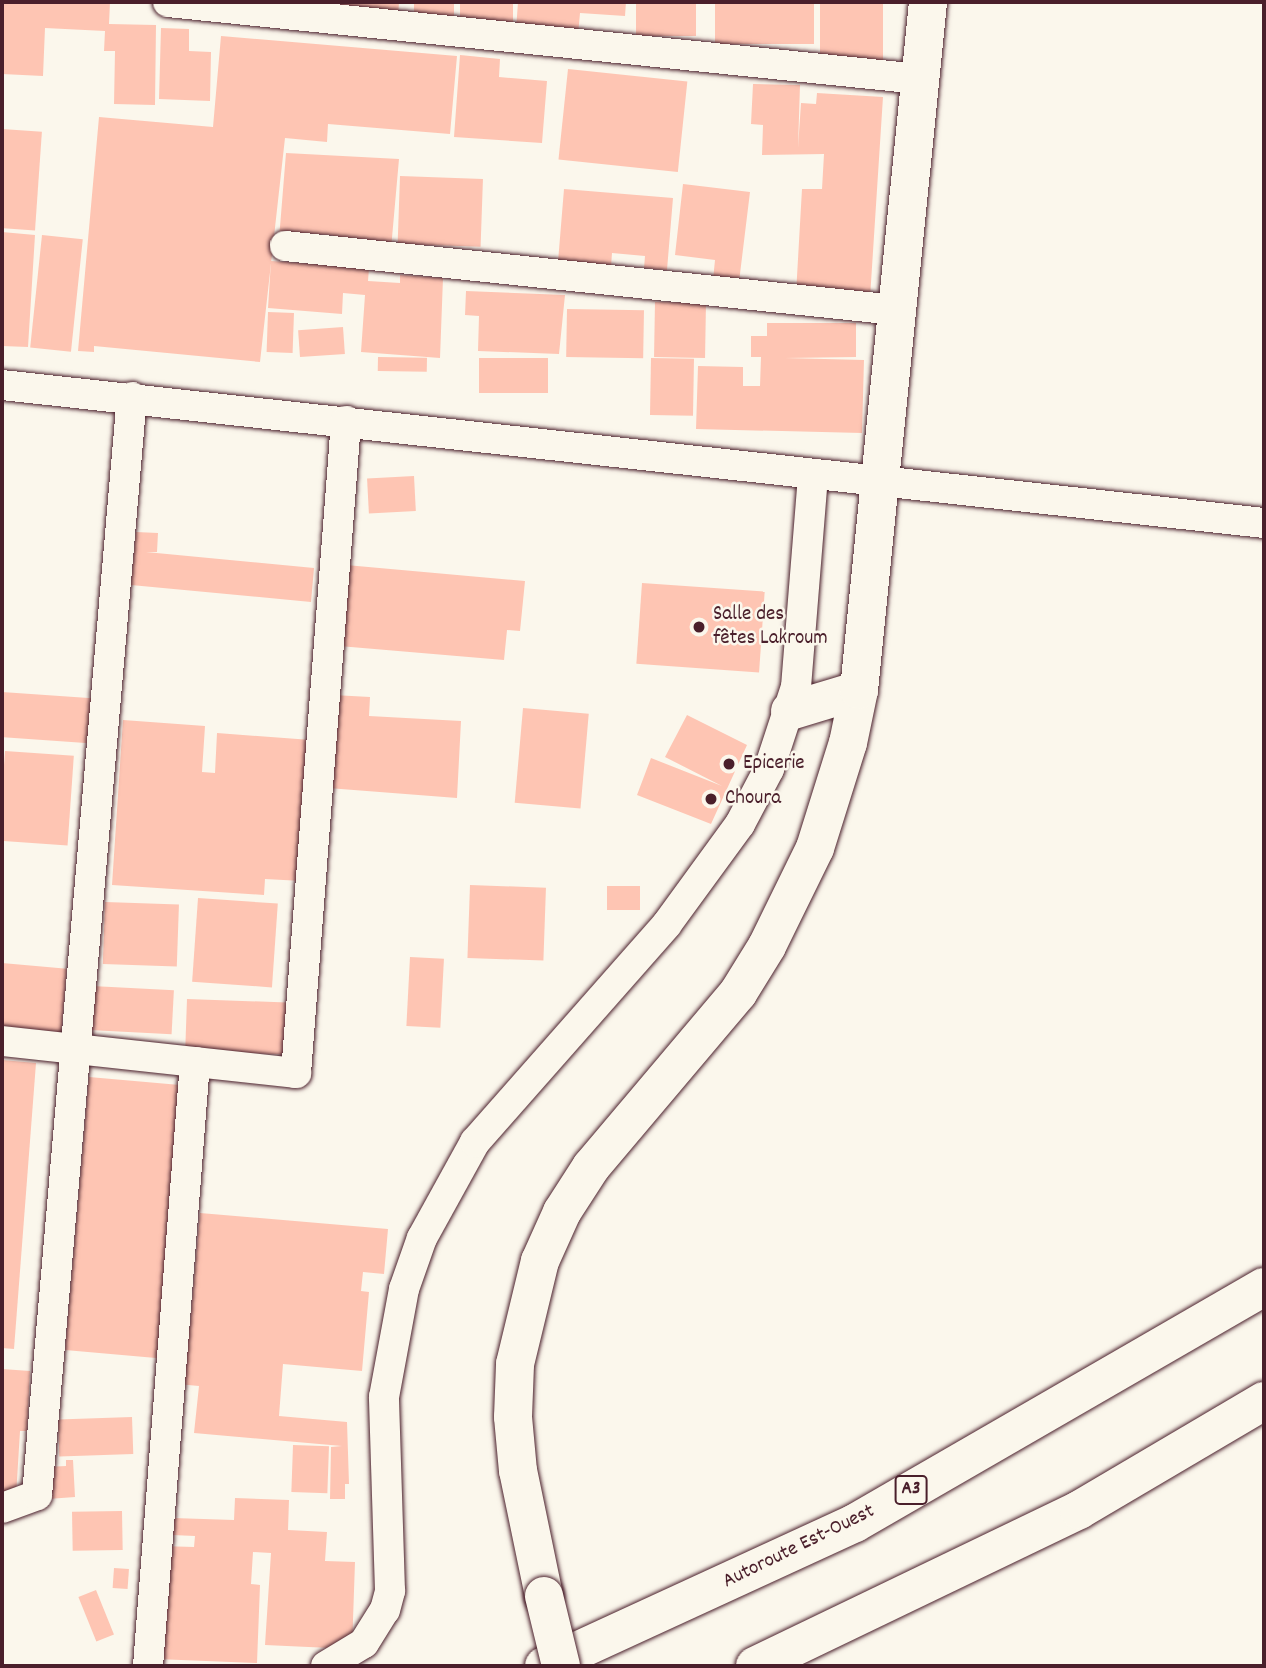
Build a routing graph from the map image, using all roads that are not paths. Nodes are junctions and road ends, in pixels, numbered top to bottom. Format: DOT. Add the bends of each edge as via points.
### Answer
graph roads {
  1 [pos="168,2"];
  2 [pos="928,2"];
  3 [pos="920,79"];
  4 [pos="285,246"];
  5 [pos="896,310"];
  6 [pos="2,385"];
  7 [pos="132,397"];
  8 [pos="346,421"];
  9 [pos="813,477"];
  10 [pos="879,482"];
  11 [pos="1264,523"];
  12 [pos="859,690"];
  13 [pos="790,711"];
  14 [pos="2,1041"];
  15 [pos="74,1050"];
  16 [pos="195,1062"];
  17 [pos="1264,1287"];
  18 [pos="1264,1401"];
  19 [pos="2,1508"];
  20 [pos="148,1666"];
  21 [pos="326,1666"];
  22 [pos="544,1666"];
  23 [pos="561,1666"];
  24 [pos="755,1666"];
  1 -- 3 [label="street"];
  2 -- 3 [label="main road"];
  3 -- 5 [label="main road"];
  4 -- 5 [label="street"];
  5 -- 10 [label="main road"];
  6 -- 7 [label="street"];
  7 -- 8 [label="street"];
  7 -- 15 [label="street"];
  8 -- 9 [label="street"];
  8 -- 16 [label="street" via="296,1073"];
  9 -- 10 [label="street"];
  9 -- 13 [label="street" via="799,665"];
  10 -- 11 [label="street"];
  10 -- 12 [label="main road"];
  12 -- 13 [label="main road"];
  12 -- 23 [label="main road, bridge" via="829,809 793,898 767,946 738,993 591,1167 540,1261 515,1364 513,1417 517,1471"];
  13 -- 21 [label="street" via="757,791 706,876 509,1099 446,1189 408,1276 391,1342 383,1437 390,1571 385,1610 365,1643"];
  14 -- 15 [label="street"];
  15 -- 16 [label="street"];
  15 -- 19 [label="street" via="37,1495"];
  16 -- 20 [label="street"];
  17 -- 22 [label="main road, Autoroute Est-Ouest / A3" via="855,1523"];
  18 -- 24 [label="main road" via="1079,1510"];
}
